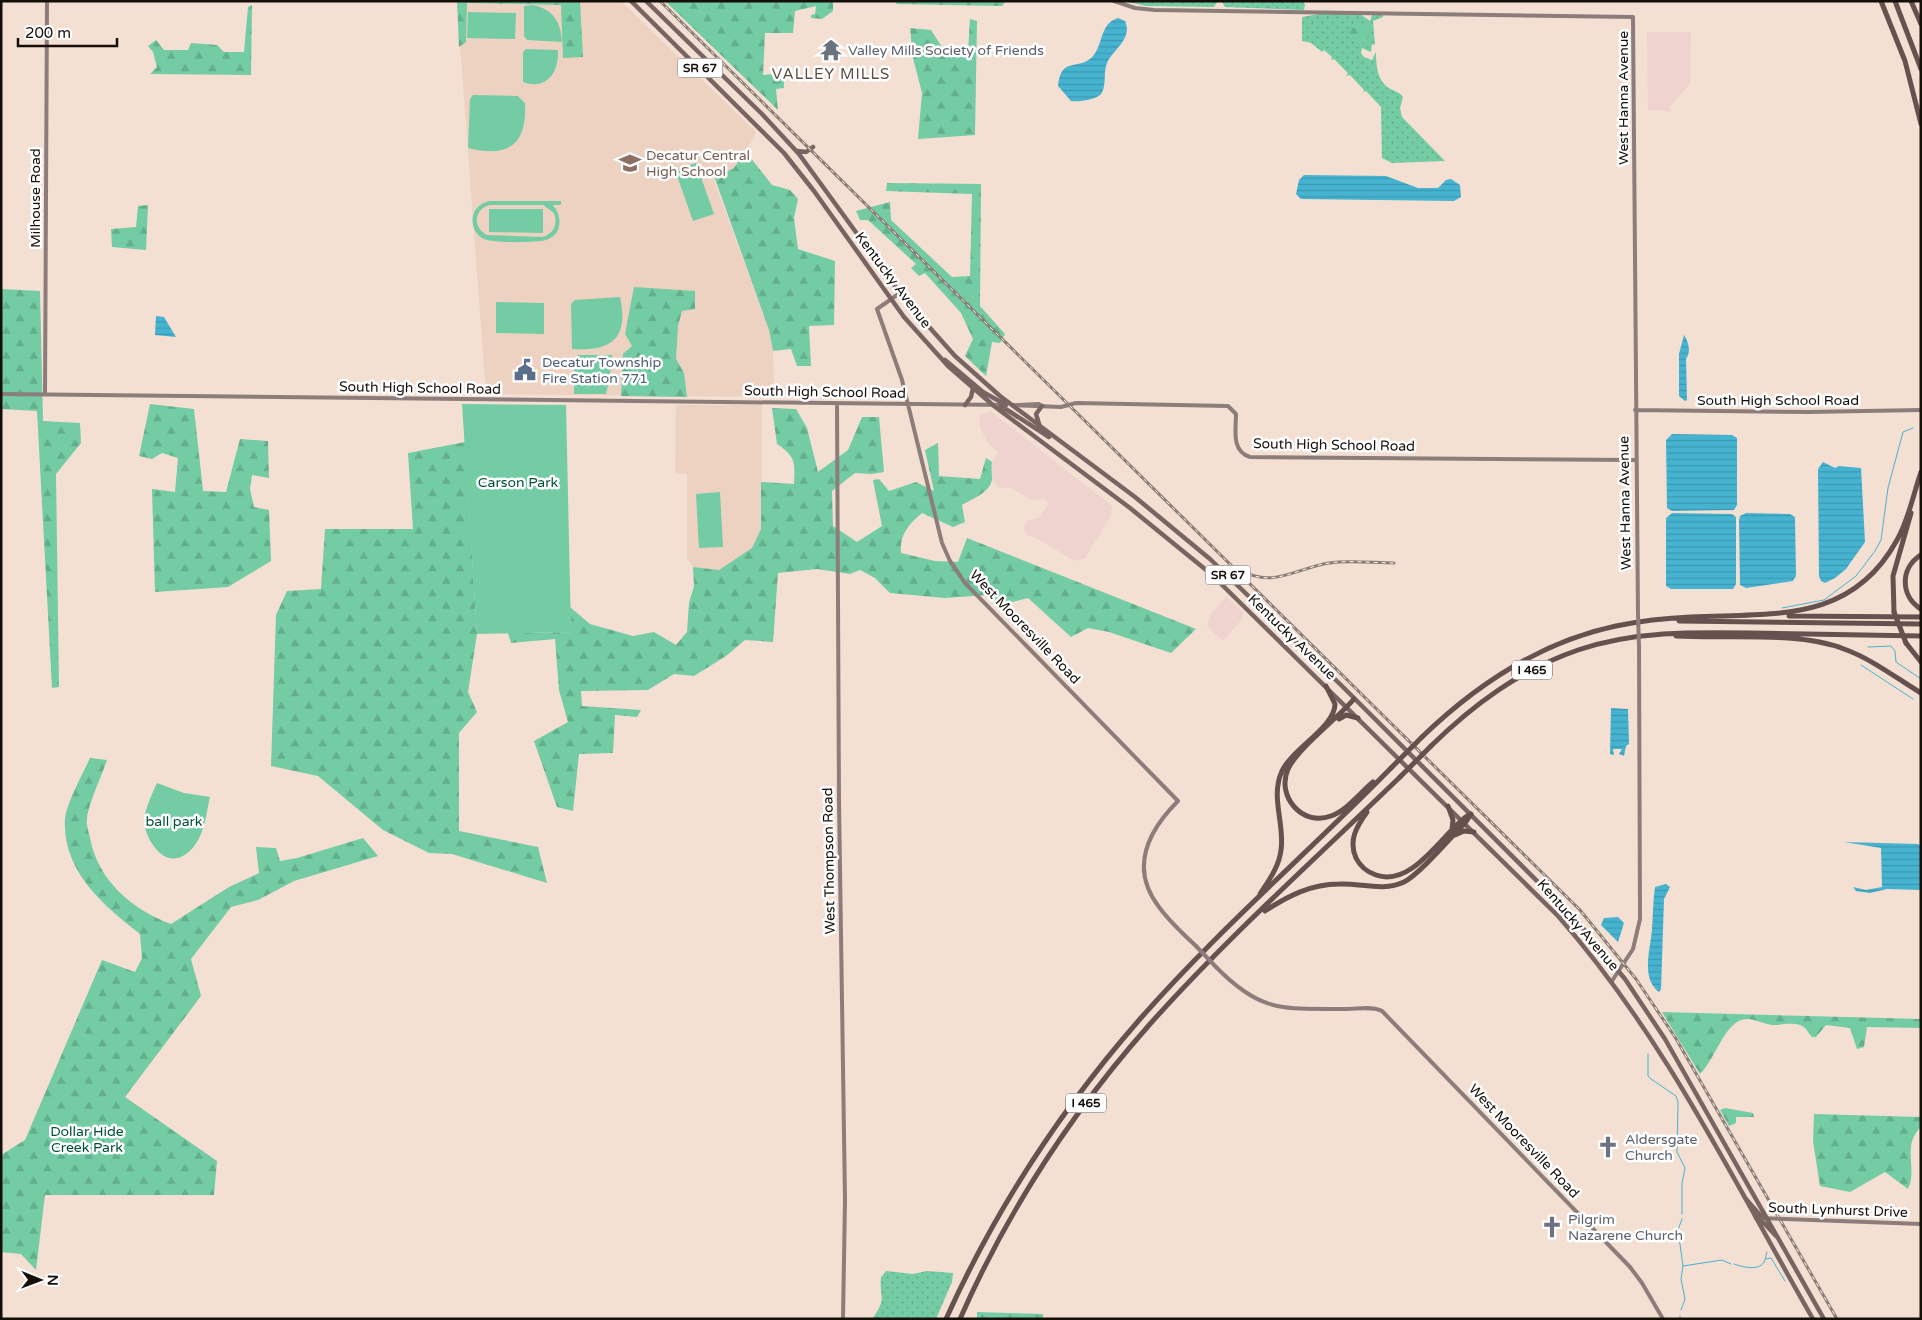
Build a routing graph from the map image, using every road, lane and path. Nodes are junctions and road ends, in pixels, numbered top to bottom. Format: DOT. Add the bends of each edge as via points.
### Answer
graph roads {
  1 [pos="47,1"];
  2 [pos="631,1"];
  3 [pos="646,1"];
  4 [pos="1114,1"];
  5 [pos="1881,1"];
  6 [pos="1895,1"];
  7 [pos="1911,1"];
  8 [pos="1921,24"];
  9 [pos="1921,69"];
  10 [pos="1921,124"];
  11 [pos="813,147"];
  12 [pos="796,151"];
  13 [pos="900,292"];
  14 [pos="890,299"];
  15 [pos="941,358"];
  16 [pos="973,388"];
  17 [pos="1,394"];
  18 [pos="45,394"];
  19 [pos="837,404"];
  20 [pos="908,404"];
  21 [pos="965,405"];
  22 [pos="1009,405"];
  23 [pos="996,406"];
  24 [pos="1041,406"];
  25 [pos="1635,410"];
  26 [pos="1921,410"];
  27 [pos="1043,429"];
  28 [pos="1053,437"];
  29 [pos="1636,460"];
  30 [pos="1921,472"];
  31 [pos="1921,482"];
  32 [pos="1921,555"];
  33 [pos="1921,610"];
  34 [pos="1739,616"];
  35 [pos="1921,617"];
  36 [pos="1671,620"];
  37 [pos="1921,624"];
  38 [pos="1653,634"];
  39 [pos="1921,636"];
  40 [pos="1921,662"];
  41 [pos="1326,686"];
  42 [pos="1921,694"];
  43 [pos="1354,699"];
  44 [pos="1346,706"];
  45 [pos="1333,716"];
  46 [pos="1358,718"];
  47 [pos="1330,725"];
  48 [pos="1389,770"];
  49 [pos="1374,801"];
  50 [pos="1448,806"];
  51 [pos="1471,814"];
  52 [pos="1463,822"];
  53 [pos="1474,832"];
  54 [pos="1452,833"];
  55 [pos="1252,905"];
  56 [pos="1254,918"];
  57 [pos="1618,971"];
  58 [pos="1612,982"];
  59 [pos="1742,1196"];
  60 [pos="1755,1218"];
  61 [pos="1768,1219"];
  62 [pos="1921,1224"];
  63 [pos="1779,1238"];
  64 [pos="843,1319"];
  65 [pos="946,1319"];
  66 [pos="960,1319"];
  67 [pos="1663,1319"];
  68 [pos="1813,1319"];
  69 [pos="1824,1319"];
  1 -- 18 [label="street, Milhouse Road"];
  2 -- 14 [label="main road, Kentucky Avenue / SR 67" via="783,152"];
  3 -- 12 [label="main road, Kentucky Avenue / SR 67"];
  4 -- 25 [label="street, West Hanna Avenue" via="1154,10 1633,17"];
  5 -- 10 [label="highway" via="1905,61"];
  6 -- 9 [label="highway"];
  7 -- 8 [label="highway"];
  11 -- 12 [label="main road" via="806,152"];
  12 -- 13 [label="main road, Kentucky Avenue / SR 67"];
  13 -- 14 [label="street"];
  13 -- 22 [label="main road, Kentucky Avenue / SR 67" via="955,356"];
  14 -- 15 [label="main road, Kentucky Avenue / SR 67"];
  14 -- 20 [label="street" via="878,309"];
  15 -- 16 [label="main road, Kentucky Avenue / SR 67"];
  15 -- 22 [label="main road" via="990,396"];
  16 -- 21 [label="main road"];
  16 -- 23 [label="main road, Kentucky Avenue / SR 67"];
  17 -- 18 [label="street, South High School Road"];
  18 -- 19 [label="street, South High School Road"];
  19 -- 20 [label="street, South High School Road"];
  19 -- 64 [label="street, West Thompson Road" via="845,1200"];
  20 -- 21 [label="street, South High School Road"];
  20 -- 67 [label="street, West Mooresville Road, bridge" via="941,538 957,572 1178,801 1159,821 1146,852 1144,870 1156,903 1216,967 1249,996 1266,1004 1290,1008 1378,1009 1630,1266"];
  21 -- 23 [label="street, South High School Road"];
  22 -- 23 [label="street, South High School Road"];
  22 -- 24 [label="street, South High School Road"];
  22 -- 27 [label="main road, Kentucky Avenue / SR 67"];
  23 -- 28 [label="main road" via="1013,412"];
  23 -- 41 [label="main road, Kentucky Avenue / SR 67" via="1172,541"];
  24 -- 27 [label="main road" via="1036,418"];
  24 -- 29 [label="street, South High School Road" via="1065,407 1076,403 1228,406 1236,414 1236,445 1250,456"];
  25 -- 26 [label="street, South High School Road"];
  25 -- 29 [label="street, West Hanna Avenue"];
  27 -- 28 [label="main road, Kentucky Avenue / SR 67"];
  28 -- 43 [label="main road, Kentucky Avenue / SR 67" via="1135,496 1206,555"];
  29 -- 57 [label="street, West Hanna Avenue, bridge" via="1640,919 1633,949"];
  30 -- 34 [label="highway" via="1897,540 1879,566 1856,588 1809,610"];
  31 -- 40 [label="highway, bridge" via="1893,576 1894,612 1906,643"];
  32 -- 33 [label="highway" via="1909,566 1904,583 1909,599"];
  34 -- 35 [label="highway"];
  34 -- 36 [label="highway"];
  36 -- 37 [label="highway, I 465"];
  36 -- 48 [label="highway, I 465, bridge" via="1602,629 1535,654 1475,690"];
  38 -- 39 [label="highway, I 465"];
  38 -- 42 [label="highway" via="1825,643 1853,652"];
  38 -- 49 [label="highway, I 465, bridge" via="1587,647 1524,674 1480,702"];
  41 -- 44 [label="main road, Kentucky Avenue"];
  41 -- 45 [label="highway, SR 67" via="1336,704"];
  43 -- 44 [label="highway"];
  43 -- 51 [label="main road, Kentucky Avenue / SR 67"];
  44 -- 45 [label="highway"];
  44 -- 46 [label="main road, Kentucky Avenue"];
  44 -- 47 [label="highway"];
  45 -- 55 [label="highway" via="1282,770 1277,793 1282,840 1280,856 1272,876"];
  46 -- 47 [label="highway" via="1345,716"];
  46 -- 50 [label="main road, Kentucky Avenue"];
  47 -- 48 [label="highway" via="1298,756 1287,772 1286,790 1298,811 1315,818 1332,816"];
  48 -- 55 [label="highway, I 465"];
  49 -- 54 [label="highway" via="1356,827 1353,844 1360,862 1375,875 1389,877 1406,873"];
  49 -- 56 [label="highway, I 465"];
  50 -- 52 [label="main road, Kentucky Avenue"];
  50 -- 54 [label="highway" via="1453,818"];
  51 -- 52 [label="highway"];
  51 -- 57 [label="main road, Kentucky Avenue" via="1557,899"];
  52 -- 53 [label="main road, Kentucky Avenue"];
  52 -- 54 [label="highway"];
  53 -- 54 [label="highway"];
  53 -- 58 [label="main road, Kentucky Avenue" via="1554,912"];
  54 -- 56 [label="highway" via="1413,876 1403,882 1386,887 1339,884 1312,887"];
  55 -- 65 [label="highway, I 465" via="1147,1012 1068,1109 1004,1207"];
  56 -- 66 [label="highway, I 465" via="1166,1007 1076,1116 1014,1212"];
  57 -- 58 [label="street, West Hanna Avenue"];
  57 -- 61 [label="main road, Kentucky Avenue" via="1665,1039"];
  58 -- 59 [label="main road, Kentucky Avenue" via="1659,1050"];
  59 -- 60 [label="main road, Kentucky Avenue"];
  59 -- 61 [label="main road"];
  60 -- 61 [label="street, South Lynhurst Drive"];
  60 -- 63 [label="main road"];
  60 -- 68 [label="main road, Kentucky Avenue"];
  61 -- 62 [label="street, South Lynhurst Drive"];
  61 -- 63 [label="main road, Kentucky Avenue"];
  63 -- 69 [label="main road, Kentucky Avenue"];
}
